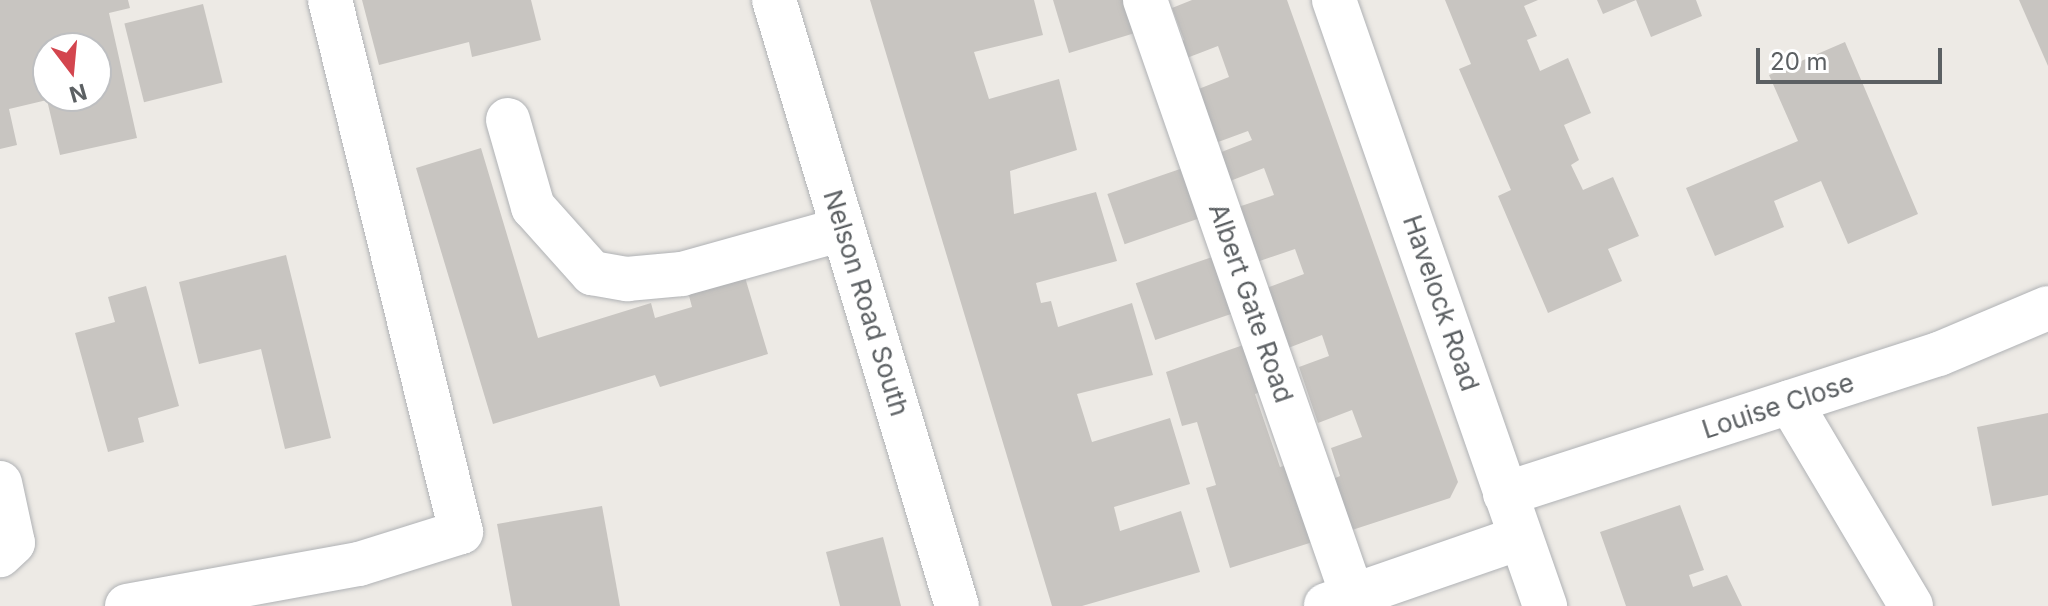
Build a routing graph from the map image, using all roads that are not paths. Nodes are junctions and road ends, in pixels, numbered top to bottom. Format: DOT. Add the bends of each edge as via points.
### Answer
graph roads {
  1 [pos="330,0"];
  2 [pos="774,0"];
  3 [pos="1145,0"];
  4 [pos="1334,0"];
  5 [pos="508,120"];
  6 [pos="843,229"];
  7 [pos="2048,308"];
  8 [pos="1790,402"];
  9 [pos="0,483"];
  10 [pos="1505,494"];
  11 [pos="1520,538"];
  12 [pos="0,555"];
  13 [pos="1344,603"];
  14 [pos="127,606"];
  15 [pos="957,606"];
  16 [pos="1545,606"];
  17 [pos="1911,606"];
  1 -- 14 [label="street" via="461,532 359,564"];
  2 -- 6 [label="street, Nelson Road South"];
  3 -- 13 [label="street, Albert Gate Road"];
  4 -- 10 [label="street, Havelock Road"];
  5 -- 6 [label="street" via="533,207 592,273 627,279 682,274"];
  6 -- 15 [label="street, Nelson Road South"];
  7 -- 8 [label="street, Louise Close" via="1939,354"];
  8 -- 10 [label="street, Louise Close"];
  8 -- 17 [label="street"];
  9 -- 12 [label="street" via="13,543"];
  10 -- 11 [label="street, Havelock Road"];
  11 -- 13 [label="street"];
  11 -- 16 [label="street, Havelock Road"];
}
